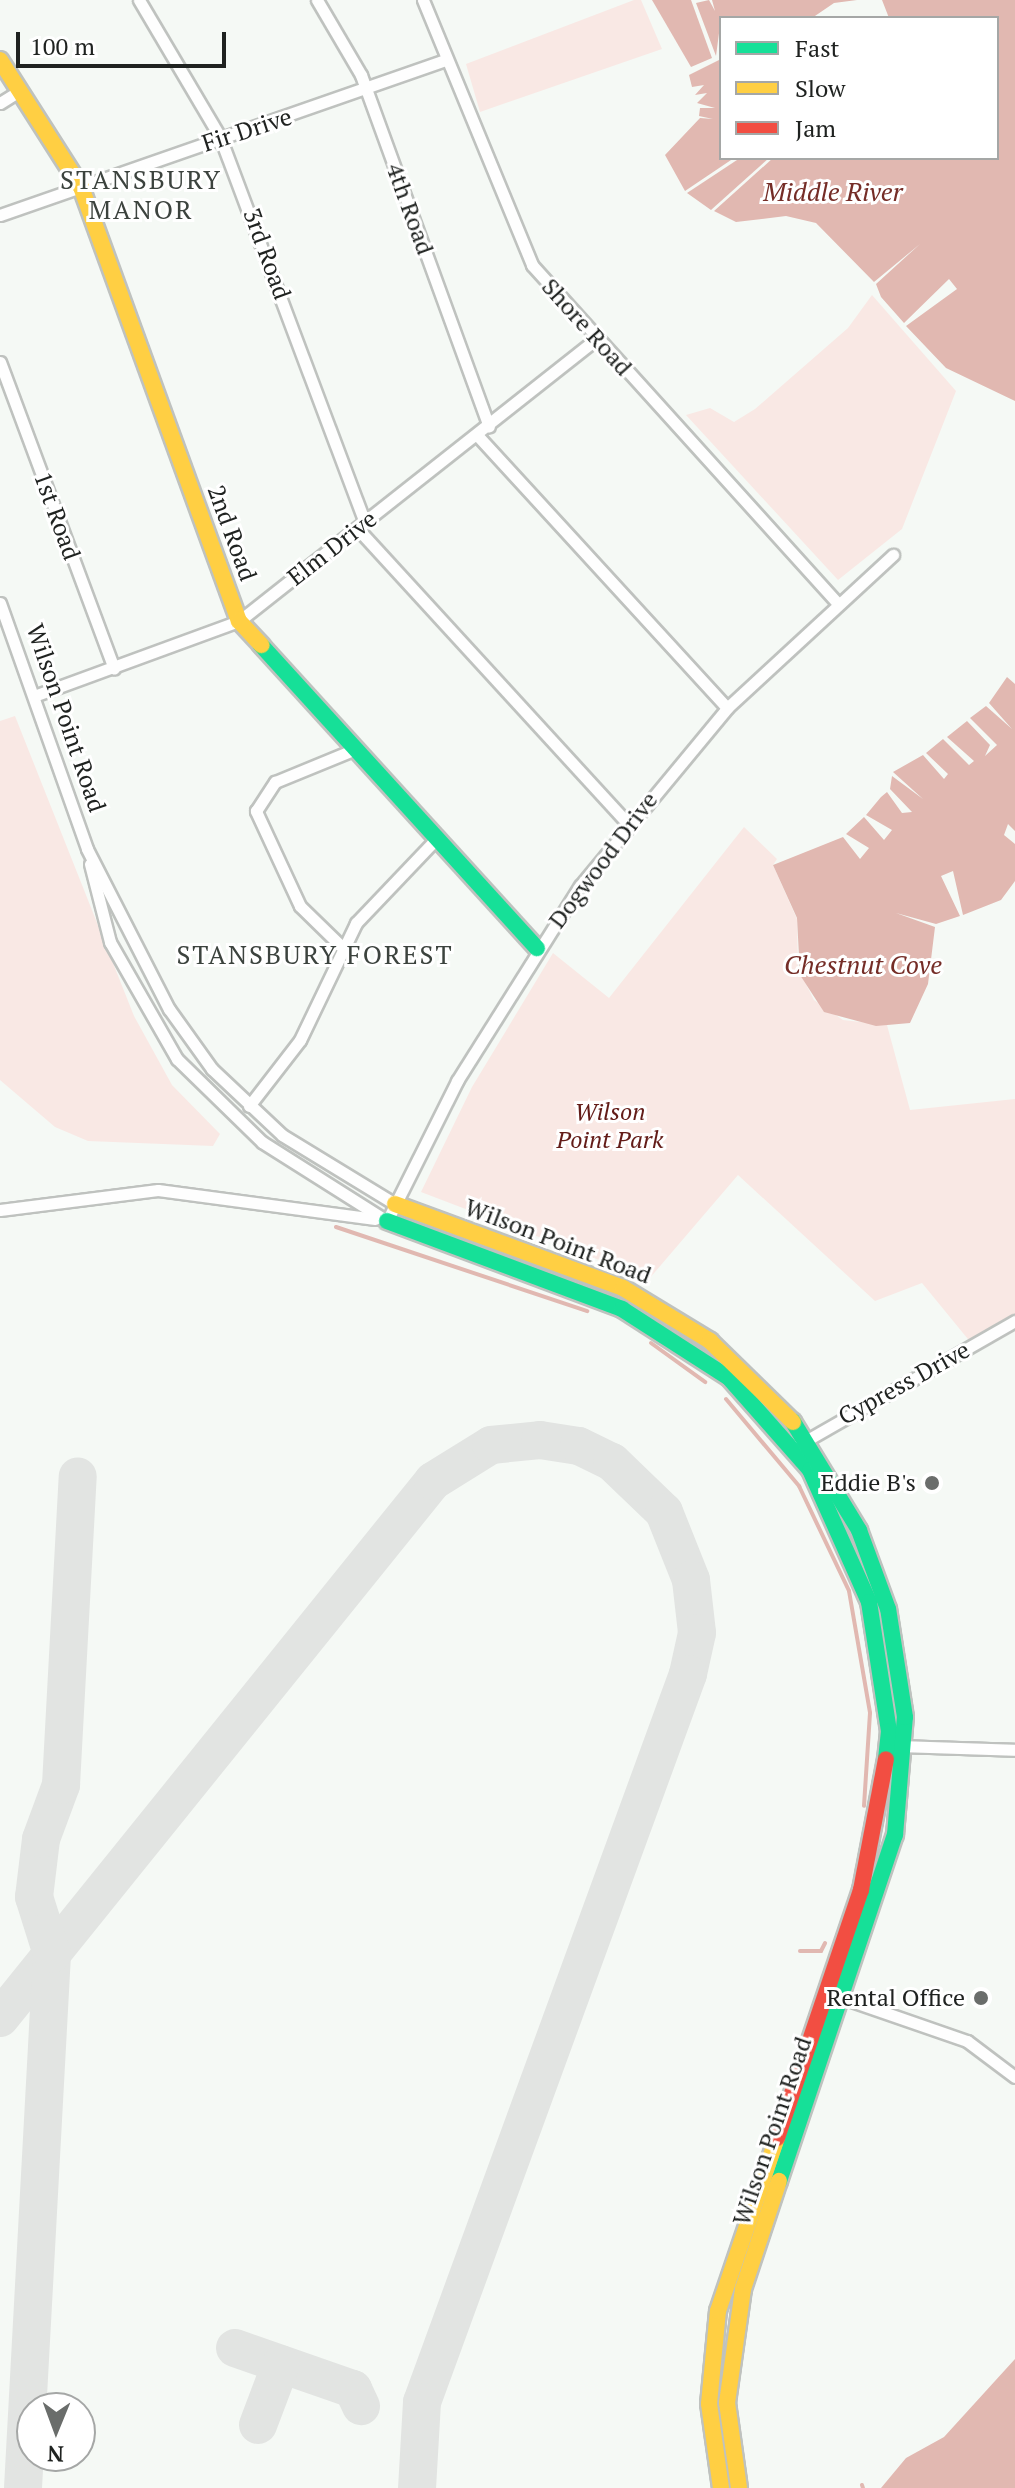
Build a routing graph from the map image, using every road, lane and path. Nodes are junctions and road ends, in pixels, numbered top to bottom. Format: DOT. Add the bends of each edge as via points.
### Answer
graph roads {
  1 [pos="139,0"];
  2 [pos="317,0"];
  3 [pos="423,0"];
  4 [pos="447,59"];
  5 [pos="0,60"];
  6 [pos="366,89"];
  7 [pos="19,91"];
  8 [pos="0,103"];
  9 [pos="220,137"];
  10 [pos="81,187"];
  11 [pos="0,215"];
  12 [pos="596,339"];
  13 [pos="0,362"];
  14 [pos="489,426"];
  15 [pos="477,435"];
  16 [pos="361,525"];
  17 [pos="893,555"];
  18 [pos="836,601"];
  19 [pos="0,603"];
  20 [pos="239,621"];
  21 [pos="114,669"];
  22 [pos="34,696"];
  23 [pos="727,708"];
  24 [pos="353,750"];
  25 [pos="628,824"];
  26 [pos="434,841"];
  27 [pos="87,849"];
  28 [pos="343,948"];
  29 [pos="537,948"];
  30 [pos="249,1106"];
  31 [pos="395,1204"];
  32 [pos="0,1210"];
  33 [pos="387,1221"];
  34 [pos="1015,1321"];
  35 [pos="801,1442"];
  36 [pos="897,1746"];
  37 [pos="1015,1750"];
  38 [pos="826,1992"];
  39 [pos="843,1998"];
  40 [pos="1015,2077"];
  41 [pos="721,2488"];
  42 [pos="739,2488"];
  1 -- 9 [label="street, 3rd Road"];
  2 -- 6 [label="street, 4th Road"];
  3 -- 4 [label="street, Shore Road"];
  4 -- 6 [label="street, Fir Drive"];
  4 -- 12 [label="street, Shore Road" via="522,247"];
  5 -- 7 [label="street, 2nd Road"];
  6 -- 9 [label="street, Fir Drive"];
  6 -- 14 [label="street, 4th Road"];
  7 -- 8 [label="street"];
  7 -- 10 [label="street, 2nd Road"];
  9 -- 10 [label="street, Fir Drive"];
  9 -- 16 [label="street, 3rd Road"];
  10 -- 11 [label="street, Fir Drive"];
  10 -- 20 [label="street, 2nd Road"];
  12 -- 14 [label="street, Elm Drive"];
  12 -- 18 [label="street, Shore Road"];
  13 -- 21 [label="street, 1st Road"];
  14 -- 15 [label="street, Elm Drive"];
  15 -- 16 [label="street, Elm Drive"];
  15 -- 23 [label="street"];
  16 -- 20 [label="street, Elm Drive"];
  16 -- 25 [label="street, 3rd Road"];
  17 -- 18 [label="street, Dogwood Drive"];
  18 -- 23 [label="street, Dogwood Drive"];
  19 -- 22 [label="street, Wilson Point Road"];
  20 -- 21 [label="street, Elm Drive"];
  20 -- 24 [label="street, 2nd Road"];
  21 -- 22 [label="street, Elm Drive"];
  22 -- 27 [label="street, Wilson Point Road"];
  23 -- 25 [label="street, Dogwood Drive"];
  24 -- 26 [label="street, 2nd Road"];
  24 -- 28 [label="street" via="275,782 256,811 300,906"];
  25 -- 29 [label="street, Dogwood Drive"];
  26 -- 28 [label="street" via="375,901"];
  26 -- 29 [label="street, 2nd Road"];
  27 -- 30 [label="street, Wilson Point Road" via="169,1009"];
  27 -- 33 [label="street, Wilson Point Road" via="110,942 177,1059 262,1142"];
  28 -- 30 [label="street" via="300,1040"];
  29 -- 31 [label="street, Dogwood Drive" via="457,1081"];
  30 -- 31 [label="street, Wilson Point Road" via="305,1153"];
  31 -- 33 [label="street, Dogwood Drive"];
  31 -- 35 [label="street, Wilson Point Road" via="654,1304 710,1341"];
  32 -- 33 [label="street" via="158,1190"];
  33 -- 35 [label="street, Wilson Point Road" via="664,1331 729,1378"];
  34 -- 35 [label="street, Cypress Drive"];
  35 -- 36 [label="street, Wilson Point Road" via="881,1586 899,1661"];
  36 -- 37 [label="street"];
  36 -- 38 [label="street, Wilson Point Road" via="870,1861"];
  36 -- 39 [label="street, Wilson Point Road" via="889,1858"];
  38 -- 39 [label="street"];
  38 -- 41 [label="street, Wilson Point Road" via="718,2311 709,2404"];
  39 -- 40 [label="street" via="967,2041"];
  39 -- 42 [label="street, Wilson Point Road" via="732,2337 727,2403"];
}
